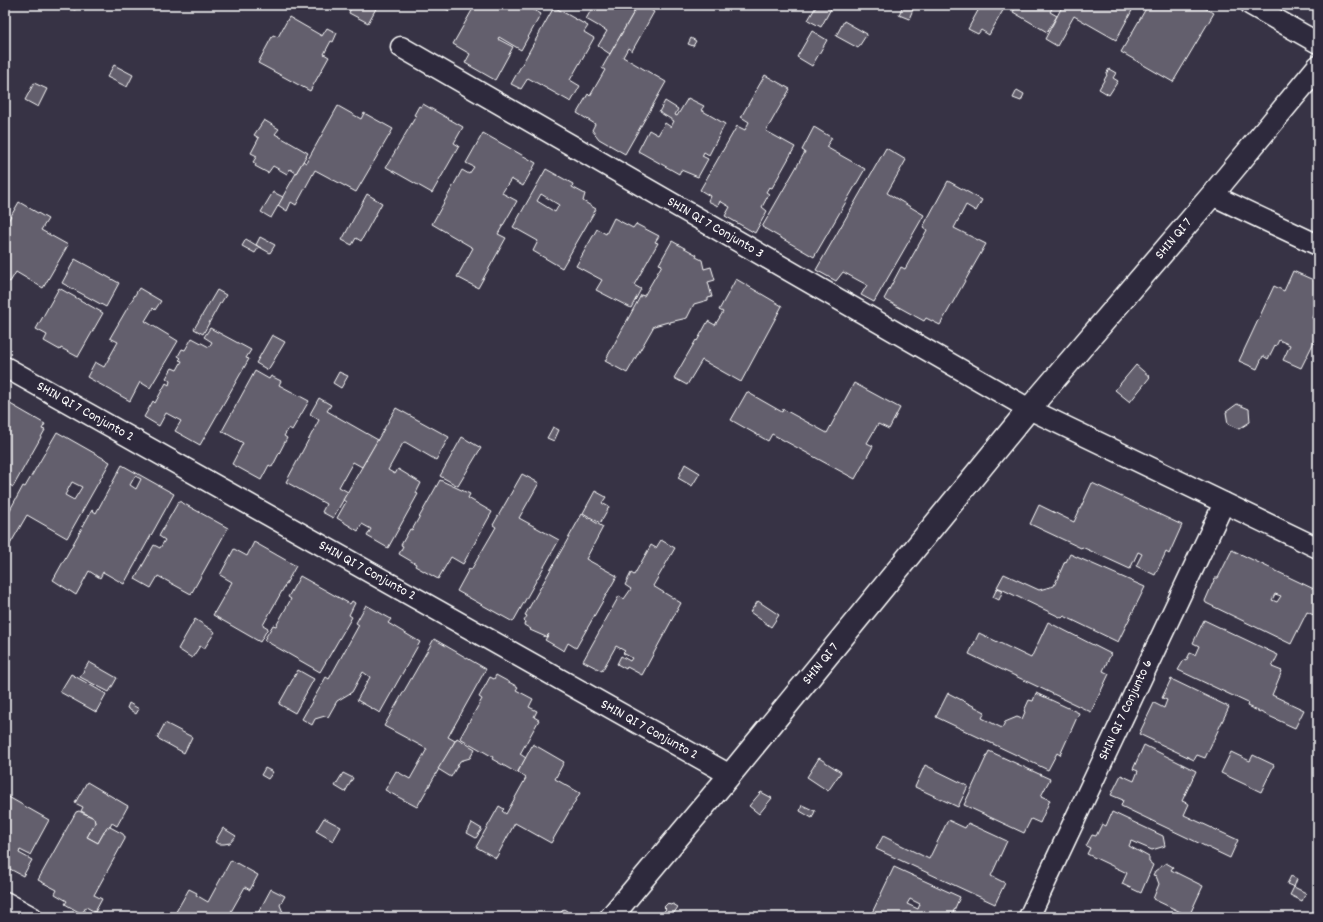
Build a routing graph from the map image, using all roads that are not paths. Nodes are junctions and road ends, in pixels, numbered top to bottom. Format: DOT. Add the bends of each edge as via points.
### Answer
graph roads {
  1 [pos="1251,5"];
  2 [pos="1318,43"];
  3 [pos="401,47"];
  4 [pos="1318,67"];
  5 [pos="1212,195"];
  6 [pos="1318,245"];
  7 [pos="5,367"];
  8 [pos="1029,409"];
  9 [pos="1224,503"];
  10 [pos="1318,548"];
  11 [pos="730,776"];
  12 [pos="5,902"];
  13 [pos="32,917"];
  14 [pos="611,917"];
  15 [pos="1029,917"];
  1 -- 2 [label="street"];
  3 -- 8 [label="street, SHIN QI 7 Conjunto 3"];
  4 -- 5 [label="street, SHIN QI 7"];
  5 -- 6 [label="street"];
  5 -- 8 [label="street, SHIN QI 7"];
  7 -- 11 [label="street, SHIN QI 7 Conjunto 2"];
  8 -- 9 [label="street"];
  8 -- 11 [label="street, SHIN QI 7"];
  9 -- 10 [label="street"];
  9 -- 15 [label="street, SHIN QI 7 Conjunto 6"];
  11 -- 14 [label="street, SHIN QI 7"];
  12 -- 13 [label="street"];
}
